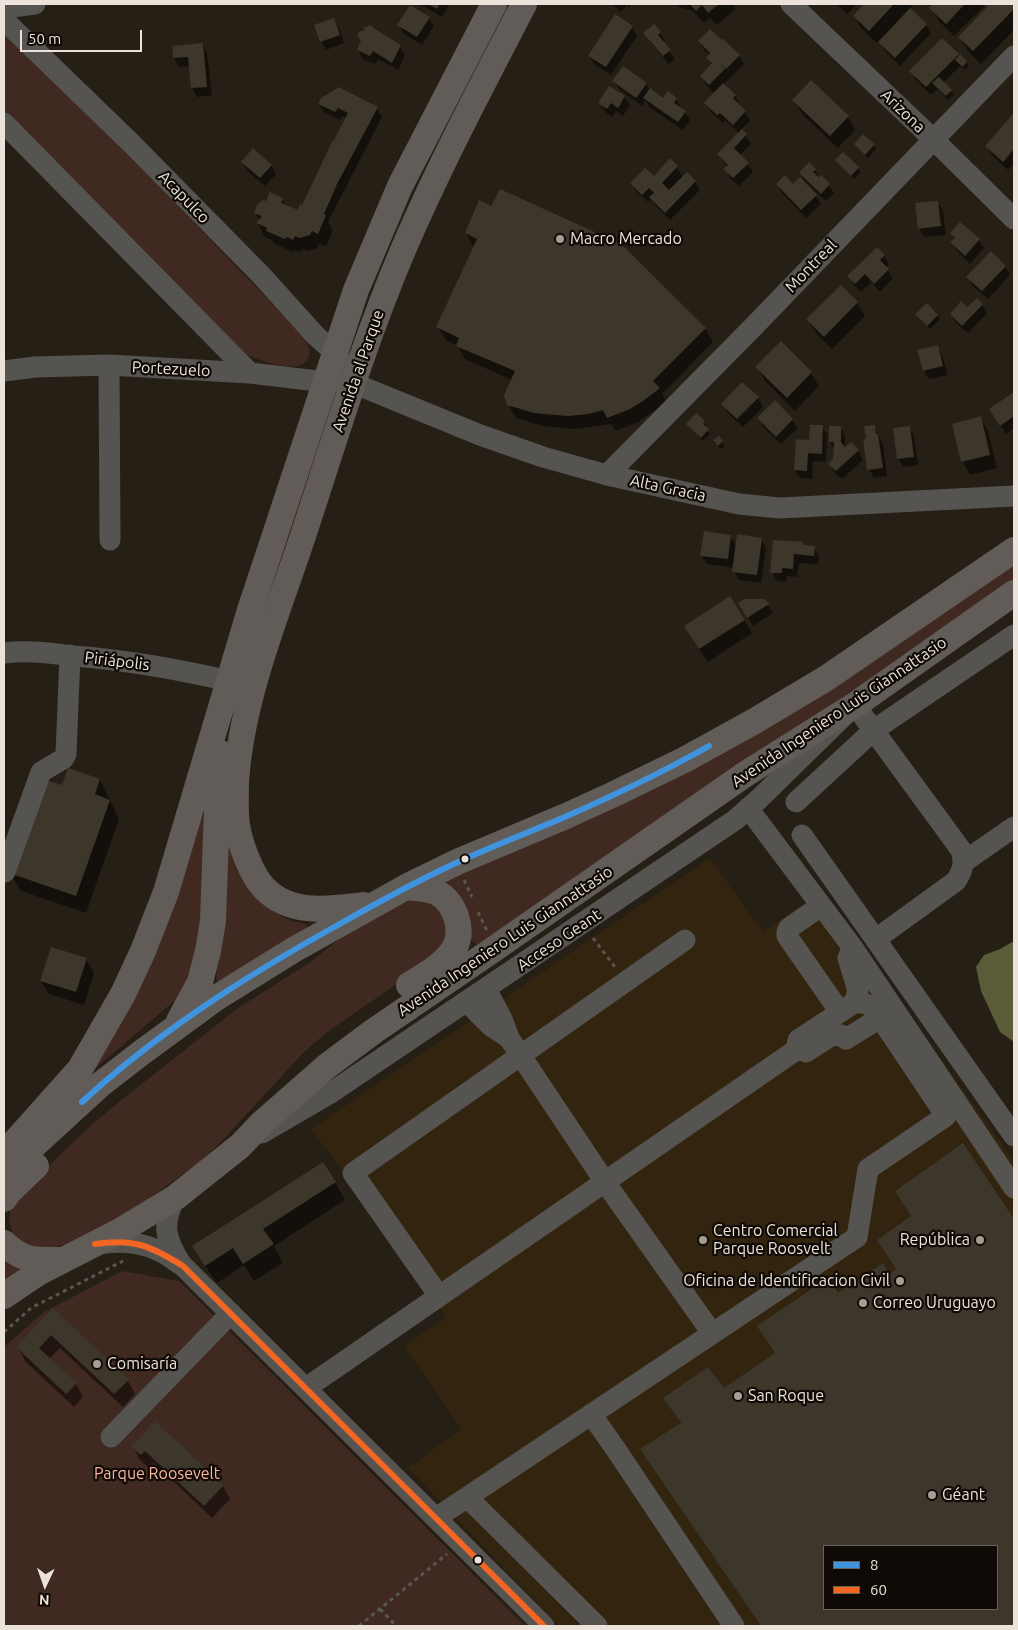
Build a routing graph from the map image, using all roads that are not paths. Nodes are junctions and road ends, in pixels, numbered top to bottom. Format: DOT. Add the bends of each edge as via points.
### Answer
graph roads {
  1 [pos="35,4"];
  2 [pos="494,4"];
  3 [pos="524,4"];
  4 [pos="791,4"];
  5 [pos="4,8"];
  6 [pos="4,20"];
  7 [pos="1014,56"];
  8 [pos="4,123"];
  9 [pos="933,139"];
  10 [pos="1014,219"];
  11 [pos="335,353"];
  12 [pos="109,365"];
  13 [pos="4,371"];
  14 [pos="250,374"];
  15 [pos="339,383"];
  16 [pos="607,475"];
  17 [pos="1014,496"];
  18 [pos="110,540"];
  19 [pos="1014,550"];
  20 [pos="1014,593"];
  21 [pos="1014,635"];
  22 [pos="4,652"];
  23 [pos="70,655"];
  24 [pos="229,682"];
  25 [pos="855,704"];
  26 [pos="874,730"];
  27 [pos="796,802"];
  28 [pos="748,808"];
  29 [pos="1014,827"];
  30 [pos="802,835"];
  31 [pos="964,861"];
  32 [pos="5,872"];
  33 [pos="406,887"];
  34 [pos="374,903"];
  35 [pos="821,906"];
  36 [pos="341,923"];
  37 [pos="876,939"];
  38 [pos="685,940"];
  39 [pos="852,948"];
  40 [pos="486,989"];
  41 [pos="467,1002"];
  42 [pos="847,1008"];
  43 [pos="887,1013"];
  44 [pos="175,1027"];
  45 [pos="515,1047"];
  46 [pos="796,1050"];
  47 [pos="148,1066"];
  48 [pos="286,1102"];
  49 [pos="952,1111"];
  50 [pos="1014,1136"];
  51 [pos="240,1146"];
  52 [pos="4,1154"];
  53 [pos="4,1173"];
  54 [pos="605,1182"];
  55 [pos="1014,1188"];
  56 [pos="176,1197"];
  57 [pos="4,1200"];
  58 [pos="4,1243"];
  59 [pos="95,1244"];
  60 [pos="63,1260"];
  61 [pos="183,1266"];
  62 [pos="4,1296"];
  63 [pos="439,1296"];
  64 [pos="230,1314"];
  65 [pos="712,1334"];
  66 [pos="306,1388"];
  67 [pos="591,1414"];
  68 [pos="111,1437"];
  69 [pos="468,1498"];
  70 [pos="436,1518"];
  71 [pos="544,1626"];
  72 [pos="597,1626"];
  73 [pos="734,1626"];
  1 -- 5 [label="street"];
  2 -- 11 [label="main road, Avenida al Parque" via="400,186 356,290"];
  3 -- 15 [label="main road, Avenida al Parque" via="449,149"];
  4 -- 9 [label="street, Arizona"];
  6 -- 11 [label="street, Acapulco" via="131,143"];
  7 -- 9 [label="street, Montreal"];
  8 -- 14 [label="street"];
  9 -- 10 [label="street, Arizona"];
  9 -- 16 [label="street, Montreal"];
  11 -- 15 [label="main road, Avenida al Parque"];
  12 -- 13 [label="street, Portezuelo" via="34,366"];
  12 -- 14 [label="street, Portezuelo"];
  12 -- 18 [label="street"];
  14 -- 15 [label="street, Portezuelo"];
  15 -- 16 [label="street, Alta Gracia" via="543,458"];
  15 -- 24 [label="main road, Avenida al Parque" via="272,539"];
  15 -- 34 [label="main road, Avenida al Parque" via="253,689 236,781 237,826 252,869 263,887 278,898 293,906 310,909"];
  16 -- 17 [label="street, Alta Gracia" via="739,504 780,508"];
  19 -- 33 [label="main road" via="825,678 753,722 612,796"];
  20 -- 25 [label="main road, Avenida Ingeniero Luis Giannattasio"];
  21 -- 26 [label="street"];
  22 -- 23 [label="street, Piriápolis"];
  23 -- 24 [label="street, Piriápolis" via="185,671"];
  23 -- 32 [label="street" via="66,754 40,772"];
  24 -- 44 [label="main road" via="217,782 213,921 200,982"];
  24 -- 52 [label="main road" via="166,892 123,994 80,1069"];
  25 -- 26 [label="street"];
  25 -- 28 [label="street, Acceso Geant"];
  25 -- 48 [label="main road, Avenida Ingeniero Luis Giannattasio" via="747,773 374,1031"];
  26 -- 27 [label="street"];
  26 -- 31 [label="street" via="961,850"];
  28 -- 35 [label="street"];
  28 -- 40 [label="street, Acceso Geant"];
  29 -- 31 [label="street"];
  30 -- 37 [label="street"];
  31 -- 37 [label="street" via="956,881"];
  33 -- 34 [label="main road"];
  33 -- 48 [label="main road" via="424,888 444,898 456,915 458,937 455,948 430,972 326,1045 302,1070"];
  34 -- 36 [label="main road"];
  35 -- 39 [label="street"];
  35 -- 42 [label="street" via="789,928 787,936"];
  36 -- 44 [label="main road" via="216,998"];
  36 -- 47 [label="main road" via="305,959 187,1036"];
  37 -- 50 [label="street"];
  38 -- 45 [label="street" via="626,982"];
  39 -- 42 [label="street" via="848,958 858,991"];
  39 -- 43 [label="street"];
  40 -- 41 [label="street, Acceso Geant"];
  40 -- 45 [label="street"];
  41 -- 45 [label="street"];
  41 -- 51 [label="street, Acceso Geant" via="330,1094"];
  42 -- 43 [label="street" via="864,1002"];
  42 -- 46 [label="street" via="798,1040"];
  43 -- 46 [label="street" via="846,1039 841,1035 831,1036 806,1052"];
  43 -- 49 [label="street"];
  44 -- 47 [label="main road"];
  44 -- 53 [label="main road" via="101,1084"];
  45 -- 54 [label="street"];
  45 -- 63 [label="street" via="353,1173"];
  46 -- 54 [label="street"];
  47 -- 57 [label="main road" via="8,1192"];
  48 -- 51 [label="main road, Avenida Ingeniero Luis Giannattasio"];
  49 -- 55 [label="street"];
  49 -- 65 [label="street" via="868,1169 857,1237"];
  51 -- 56 [label="main road, Avenida Ingeniero Luis Giannattasio"];
  54 -- 63 [label="street"];
  54 -- 65 [label="street"];
  56 -- 59 [label="main road, Avenida Ingeniero Luis Giannattasio"];
  56 -- 61 [label="street" via="166,1218 166,1227 172,1250"];
  58 -- 60 [label="main road" via="21,1257"];
  59 -- 60 [label="main road, Avenida Ingeniero Luis Giannattasio"];
  59 -- 61 [label="street" via="120,1242 148,1247"];
  60 -- 62 [label="main road, Avenida Ingeniero Luis Giannattasio"];
  61 -- 64 [label="street"];
  63 -- 66 [label="street"];
  64 -- 66 [label="street"];
  64 -- 68 [label="street"];
  65 -- 67 [label="street"];
  66 -- 70 [label="street"];
  67 -- 69 [label="street"];
  67 -- 73 [label="street"];
  69 -- 70 [label="street"];
  69 -- 72 [label="street"];
  70 -- 71 [label="street"];
}
